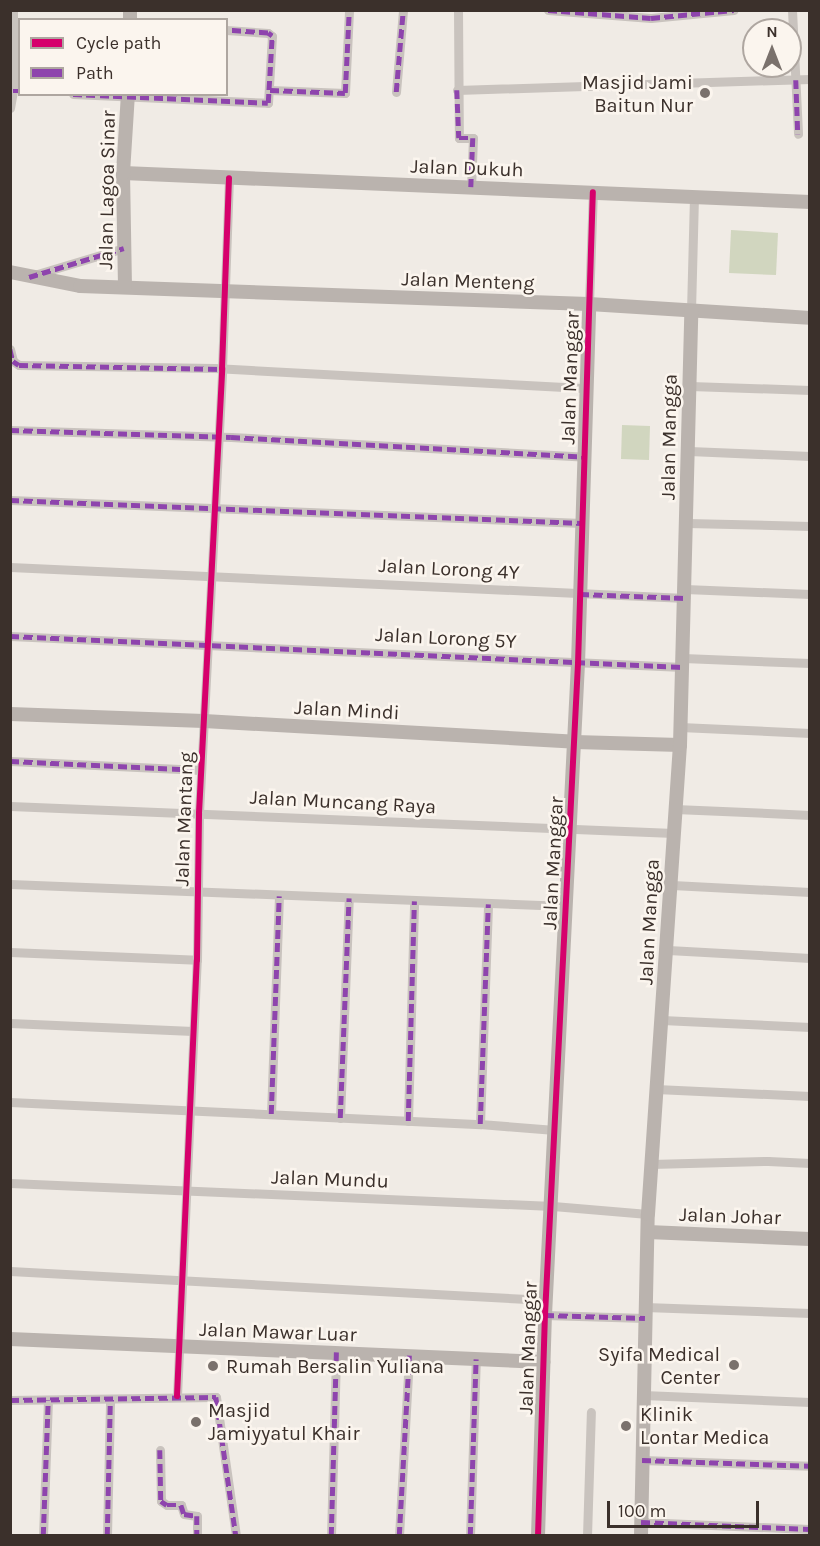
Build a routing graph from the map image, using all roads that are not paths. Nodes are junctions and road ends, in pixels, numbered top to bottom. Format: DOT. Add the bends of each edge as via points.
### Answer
graph roads {
  1 [pos="13,10"];
  2 [pos="349,10"];
  3 [pos="403,10"];
  4 [pos="458,10"];
  5 [pos="548,10"];
  6 [pos="734,10"];
  7 [pos="792,10"];
  8 [pos="228,30"];
  9 [pos="810,79"];
  10 [pos="796,80"];
  11 [pos="270,90"];
  12 [pos="457,90"];
  13 [pos="16,91"];
  14 [pos="396,92"];
  15 [pos="128,96"];
  16 [pos="143,96"];
  17 [pos="10,108"];
  18 [pos="798,118"];
  19 [pos="810,118"];
  20 [pos="798,134"];
  21 [pos="123,173"];
  22 [pos="229,178"];
  23 [pos="471,187"];
  24 [pos="592,192"];
  25 [pos="694,197"];
  26 [pos="810,202"];
  27 [pos="124,248"];
  28 [pos="10,272"];
  29 [pos="29,277"];
  30 [pos="125,287"];
  31 [pos="226,292"];
  32 [pos="589,304"];
  33 [pos="691,311"];
  34 [pos="810,318"];
  35 [pos="10,349"];
  36 [pos="222,369"];
  37 [pos="690,386"];
  38 [pos="587,388"];
  39 [pos="810,390"];
  40 [pos="10,430"];
  41 [pos="217,437"];
  42 [pos="689,451"];
  43 [pos="810,456"];
  44 [pos="585,457"];
  45 [pos="10,500"];
  46 [pos="215,509"];
  47 [pos="582,523"];
  48 [pos="687,523"];
  49 [pos="810,526"];
  50 [pos="10,567"];
  51 [pos="211,577"];
  52 [pos="685,593"];
  53 [pos="580,594"];
  54 [pos="810,594"];
  55 [pos="10,636"];
  56 [pos="207,643"];
  57 [pos="683,662"];
  58 [pos="810,663"];
  59 [pos="578,664"];
  60 [pos="10,714"];
  61 [pos="204,721"];
  62 [pos="680,727"];
  63 [pos="810,733"];
  64 [pos="575,742"];
  65 [pos="680,745"];
  66 [pos="10,761"];
  67 [pos="201,770"];
  68 [pos="10,806"];
  69 [pos="675,809"];
  70 [pos="199,813"];
  71 [pos="810,815"];
  72 [pos="571,830"];
  73 [pos="673,833"];
  74 [pos="10,884"];
  75 [pos="672,885"];
  76 [pos="199,891"];
  77 [pos="810,892"];
  78 [pos="279,896"];
  79 [pos="349,898"];
  80 [pos="414,901"];
  81 [pos="488,904"];
  82 [pos="567,906"];
  83 [pos="668,950"];
  84 [pos="10,952"];
  85 [pos="810,958"];
  86 [pos="196,960"];
  87 [pos="662,1020"];
  88 [pos="10,1023"];
  89 [pos="810,1027"];
  90 [pos="193,1031"];
  91 [pos="656,1089"];
  92 [pos="810,1096"];
  93 [pos="10,1102"];
  94 [pos="189,1111"];
  95 [pos="271,1114"];
  96 [pos="340,1118"];
  97 [pos="408,1121"];
  98 [pos="480,1124"];
  99 [pos="555,1130"];
  100 [pos="810,1163"];
  101 [pos="651,1164"];
  102 [pos="10,1183"];
  103 [pos="186,1191"];
  104 [pos="553,1206"];
  105 [pos="648,1214"];
  106 [pos="648,1232"];
  107 [pos="810,1239"];
  108 [pos="10,1271"];
  109 [pos="182,1280"];
  110 [pos="546,1300"];
  111 [pos="645,1313"];
  112 [pos="810,1313"];
  113 [pos="545,1315"];
  114 [pos="10,1339"];
  115 [pos="179,1348"];
  116 [pos="336,1353"];
  117 [pos="409,1355"];
  118 [pos="476,1359"];
  119 [pos="544,1362"];
  120 [pos="643,1395"];
  121 [pos="177,1396"];
  122 [pos="110,1399"];
  123 [pos="10,1400"];
  124 [pos="48,1400"];
  125 [pos="810,1402"];
  126 [pos="591,1412"];
  127 [pos="160,1450"];
  128 [pos="642,1460"];
  129 [pos="810,1466"];
  130 [pos="641,1529"];
  131 [pos="810,1529"];
  132 [pos="43,1536"];
  133 [pos="107,1536"];
  134 [pos="197,1536"];
  135 [pos="236,1536"];
  136 [pos="331,1536"];
  137 [pos="399,1536"];
  138 [pos="470,1536"];
  139 [pos="538,1536"];
  140 [pos="587,1536"];
  1 -- 13 [label="street"];
  2 -- 11 [label="street" via="345,93"];
  3 -- 14 [label="street"];
  4 -- 12 [label="street"];
  5 -- 6 [label="street" via="651,18"];
  7 -- 10 [label="street"];
  8 -- 11 [label="street" via="270,34"];
  9 -- 10 [label="street"];
  10 -- 12 [label="street"];
  10 -- 18 [label="street"];
  11 -- 16 [label="street" via="267,104"];
  12 -- 23 [label="street" via="459,138 473,138"];
  13 -- 17 [label="street"];
  15 -- 21 [label="street, Jalan Lagoa Sinar"];
  18 -- 19 [label="street"];
  18 -- 20 [label="street"];
  21 -- 22 [label="street, Jalan Dukuh"];
  21 -- 27 [label="street, Jalan Lagoa Sinar"];
  22 -- 23 [label="street, Jalan Dukuh"];
  22 -- 31 [label="street, Jalan Mantang"];
  23 -- 24 [label="street, Jalan Dukuh"];
  24 -- 25 [label="street, Jalan Dukuh"];
  24 -- 32 [label="street, Jalan Manggar"];
  25 -- 26 [label="street, Jalan Dukuh"];
  25 -- 33 [label="street"];
  27 -- 29 [label="street"];
  27 -- 30 [label="street, Jalan Lagoa Sinar"];
  28 -- 29 [label="street, Jalan Menteng"];
  29 -- 30 [label="street, Jalan Menteng" via="69,285"];
  30 -- 31 [label="street, Jalan Menteng"];
  31 -- 32 [label="street, Jalan Menteng"];
  31 -- 36 [label="street, Jalan Mantang"];
  32 -- 33 [label="street, Jalan Menteng"];
  32 -- 38 [label="street, Jalan Manggar"];
  33 -- 34 [label="street, Jalan Menteng"];
  33 -- 37 [label="street, Jalan Mangga"];
  35 -- 36 [label="street" via="13,361 19,365"];
  36 -- 38 [label="street"];
  36 -- 41 [label="street, Jalan Mantang"];
  37 -- 39 [label="street"];
  37 -- 42 [label="street, Jalan Mangga"];
  38 -- 44 [label="street, Jalan Manggar"];
  40 -- 41 [label="street"];
  41 -- 44 [label="street"];
  41 -- 46 [label="street, Jalan Mantang"];
  42 -- 43 [label="street"];
  42 -- 48 [label="street, Jalan Mangga"];
  44 -- 47 [label="street, Jalan Manggar"];
  45 -- 46 [label="street"];
  46 -- 47 [label="street"];
  46 -- 51 [label="street, Jalan Mantang"];
  47 -- 53 [label="street, Jalan Manggar"];
  48 -- 49 [label="street"];
  48 -- 52 [label="street, Jalan Mangga"];
  50 -- 51 [label="street, Jalan Lorong 4Y"];
  51 -- 53 [label="street, Jalan Lorong 4Y"];
  51 -- 56 [label="street, Jalan Mantang"];
  52 -- 53 [label="street, Jalan Lorong 4Y"];
  52 -- 54 [label="street, Jalan Lorong 4Y"];
  52 -- 57 [label="street, Jalan Mangga"];
  53 -- 59 [label="street, Jalan Manggar"];
  55 -- 56 [label="street, Jalan Lorong 5Y"];
  56 -- 59 [label="street, Jalan Lorong 5Y"];
  56 -- 61 [label="street, Jalan Mantang"];
  57 -- 58 [label="street, Jalan Lorong 5Y"];
  57 -- 59 [label="street, Jalan Lorong 5Y"];
  57 -- 62 [label="street, Jalan Mangga"];
  59 -- 64 [label="street, Jalan Manggar"];
  60 -- 61 [label="street, Jalan Mindi"];
  61 -- 64 [label="street, Jalan Mindi"];
  61 -- 67 [label="street, Jalan Mantang"];
  62 -- 63 [label="street"];
  62 -- 65 [label="street, Jalan Mangga"];
  64 -- 65 [label="street, Jalan Mindi"];
  64 -- 72 [label="street, Jalan Manggar"];
  65 -- 69 [label="street, Jalan Mangga"];
  66 -- 67 [label="street"];
  67 -- 70 [label="street, Jalan Mantang"];
  68 -- 70 [label="street, Jalan Muncang Raya"];
  69 -- 71 [label="street"];
  69 -- 73 [label="street, Jalan Mangga"];
  70 -- 72 [label="street, Jalan Muncang Raya"];
  70 -- 76 [label="street, Jalan Mantang"];
  72 -- 73 [label="street, Jalan Muncang Raya"];
  72 -- 82 [label="street, Jalan Manggar"];
  73 -- 75 [label="street, Jalan Mangga"];
  74 -- 76 [label="street"];
  75 -- 77 [label="street"];
  75 -- 83 [label="street, Jalan Mangga"];
  76 -- 78 [label="street"];
  76 -- 86 [label="street, Jalan Mantang"];
  78 -- 79 [label="street"];
  78 -- 95 [label="street"];
  79 -- 80 [label="street"];
  79 -- 96 [label="street"];
  80 -- 81 [label="street"];
  80 -- 97 [label="street"];
  81 -- 82 [label="street"];
  81 -- 98 [label="street"];
  82 -- 99 [label="street, Jalan Manggar"];
  83 -- 85 [label="street"];
  83 -- 87 [label="street, Jalan Mangga"];
  84 -- 86 [label="street"];
  86 -- 90 [label="street, Jalan Mantang"];
  87 -- 89 [label="street"];
  87 -- 91 [label="street, Jalan Mangga"];
  88 -- 90 [label="street"];
  90 -- 94 [label="street, Jalan Mantang"];
  91 -- 92 [label="street"];
  91 -- 101 [label="street, Jalan Mangga"];
  93 -- 94 [label="street"];
  94 -- 95 [label="street"];
  94 -- 103 [label="street, Jalan Mantang"];
  95 -- 96 [label="street"];
  96 -- 97 [label="street"];
  97 -- 98 [label="street"];
  98 -- 99 [label="street"];
  99 -- 104 [label="street, Jalan Manggar"];
  100 -- 101 [label="street"];
  101 -- 105 [label="street, Jalan Mangga"];
  102 -- 103 [label="street, Jalan Mundu"];
  103 -- 104 [label="street, Jalan Mundu"];
  103 -- 109 [label="street, Jalan Mantang"];
  104 -- 105 [label="street, Jalan Mundu"];
  104 -- 110 [label="street, Jalan Manggar"];
  105 -- 106 [label="street, Jalan Mangga"];
  106 -- 107 [label="street, Jalan Johar"];
  106 -- 111 [label="street, Jalan Mangga"];
  108 -- 109 [label="street"];
  109 -- 110 [label="street"];
  109 -- 115 [label="street, Jalan Mantang"];
  110 -- 113 [label="street, Jalan Manggar"];
  111 -- 112 [label="street"];
  111 -- 113 [label="street"];
  111 -- 120 [label="street, Jalan Mangga"];
  113 -- 119 [label="street, Jalan Manggar"];
  114 -- 115 [label="street, Jalan Mawar Luar"];
  115 -- 116 [label="street, Jalan Mawar Luar"];
  115 -- 121 [label="street, Jalan Mantang"];
  116 -- 117 [label="street, Jalan Mawar Luar"];
  116 -- 136 [label="street"];
  117 -- 118 [label="street, Jalan Mawar Luar"];
  117 -- 137 [label="street"];
  118 -- 119 [label="street, Jalan Mawar Luar"];
  118 -- 138 [label="street"];
  119 -- 139 [label="street, Jalan Manggar"];
  120 -- 125 [label="street"];
  120 -- 128 [label="street, Jalan Mangga"];
  121 -- 122 [label="street"];
  121 -- 135 [label="street" via="216,1397"];
  122 -- 124 [label="street"];
  122 -- 133 [label="street"];
  123 -- 124 [label="street"];
  124 -- 132 [label="street"];
  126 -- 140 [label="street"];
  127 -- 134 [label="street" via="161,1501 181,1505 184,1514 197,1516"];
  128 -- 129 [label="street"];
  128 -- 130 [label="street, Jalan Mangga"];
  130 -- 131 [label="street"];
}
